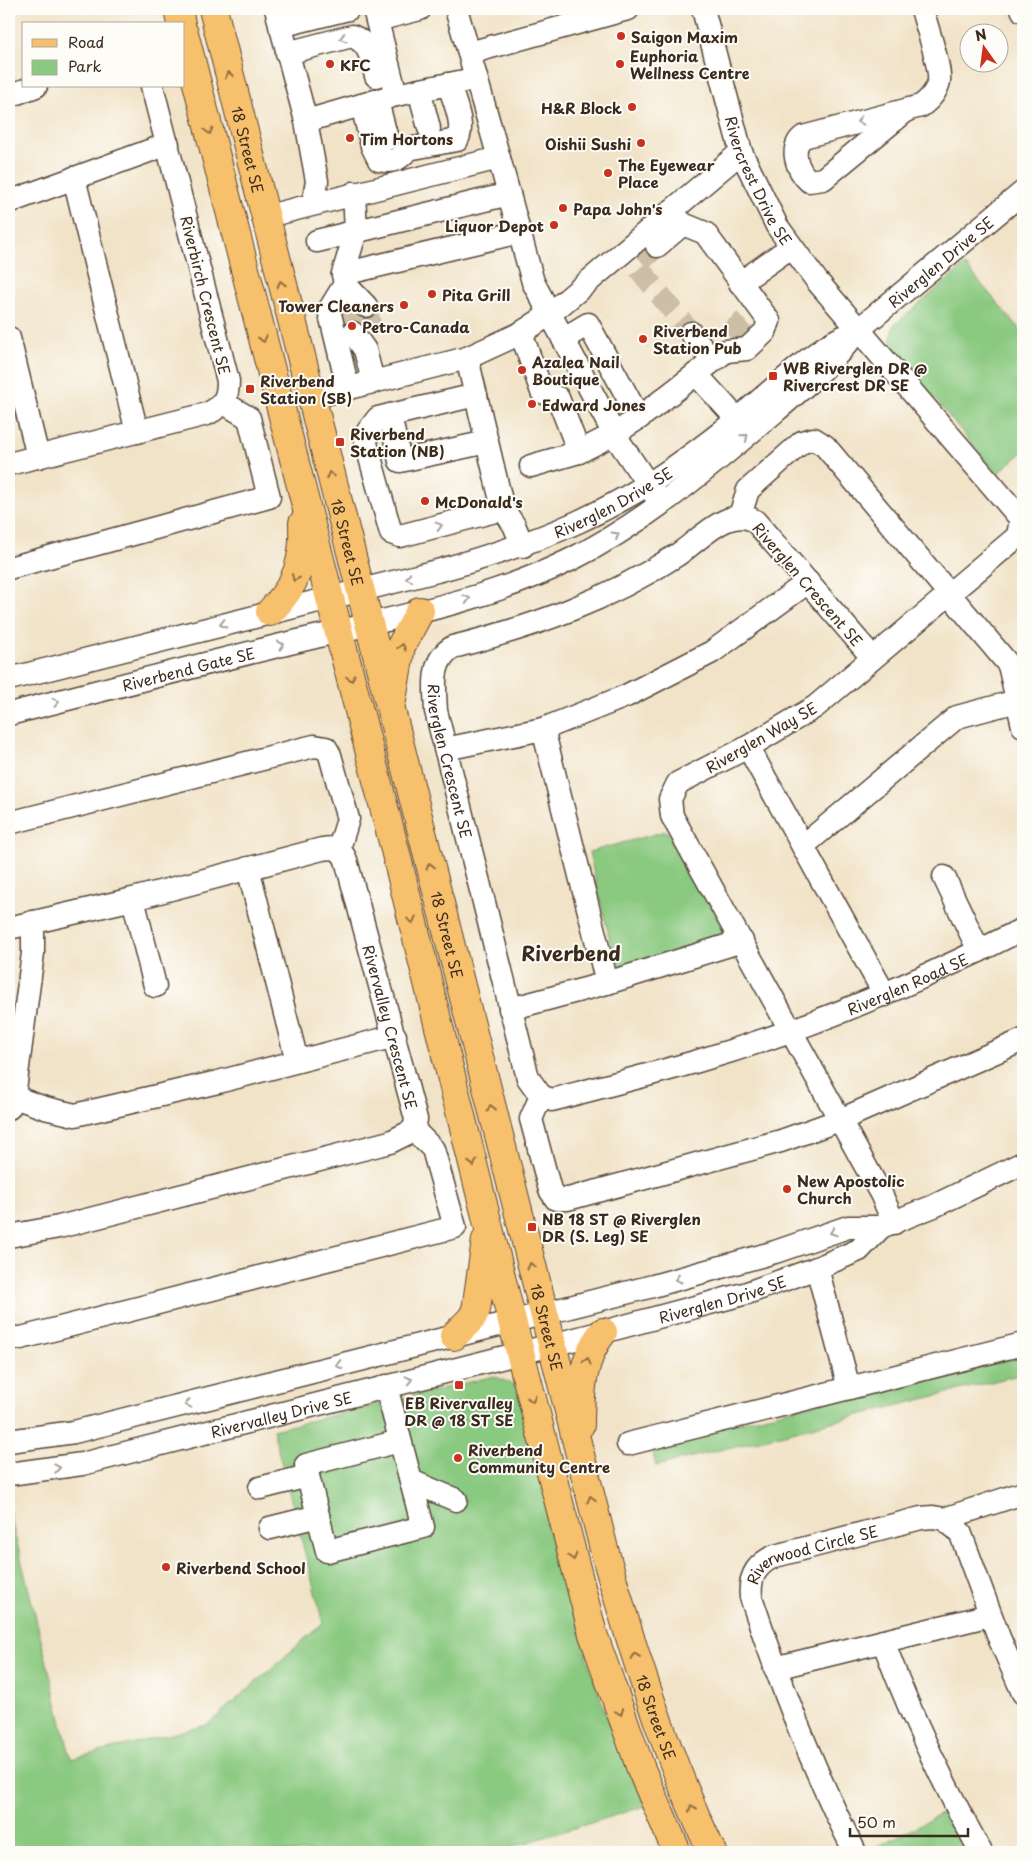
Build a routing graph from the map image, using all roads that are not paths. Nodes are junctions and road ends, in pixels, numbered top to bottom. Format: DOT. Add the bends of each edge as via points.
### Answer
graph roads {
  1 [pos="178,9"];
  2 [pos="213,9"];
  3 [pos="348,9"];
  4 [pos="420,9"];
  5 [pos="456,9"];
  6 [pos="628,9"];
  7 [pos="703,9"];
  8 [pos="922,9"];
  9 [pos="375,14"];
  10 [pos="584,15"];
  11 [pos="278,17"];
  12 [pos="181,22"];
  13 [pos="185,36"];
  14 [pos="288,53"];
  15 [pos="469,53"];
  16 [pos="476,79"];
  17 [pos="449,84"];
  18 [pos="31,88"];
  19 [pos="153,88"];
  20 [pos="419,90"];
  21 [pos="9,96"];
  22 [pos="379,100"];
  23 [pos="908,109"];
  24 [pos="306,120"];
  25 [pos="435,136"];
  26 [pos="388,139"];
  27 [pos="168,144"];
  28 [pos="741,152"];
  29 [pos="499,158"];
  30 [pos="74,178"];
  31 [pos="1023,192"];
  32 [pos="354,194"];
  33 [pos="509,194"];
  34 [pos="9,202"];
  35 [pos="313,204"];
  36 [pos="264,217"];
  37 [pos="677,218"];
  38 [pos="356,232"];
  39 [pos="520,232"];
  40 [pos="317,241"];
  41 [pos="657,246"];
  42 [pos="791,247"];
  43 [pos="344,279"];
  44 [pos="740,283"];
  45 [pos="357,308"];
  46 [pos="550,314"];
  47 [pos="858,330"];
  48 [pos="521,333"];
  49 [pos="691,333"];
  50 [pos="363,337"];
  51 [pos="9,338"];
  52 [pos="562,339"];
  53 [pos="716,355"];
  54 [pos="467,358"];
  55 [pos="373,381"];
  56 [pos="348,388"];
  57 [pos="476,395"];
  58 [pos="310,398"];
  59 [pos="224,403"];
  60 [pos="384,416"];
  61 [pos="639,418"];
  62 [pos="737,419"];
  63 [pos="137,432"];
  64 [pos="614,434"];
  65 [pos="487,442"];
  66 [pos="579,452"];
  67 [pos="38,457"];
  68 [pos="9,464"];
  69 [pos="531,466"];
  70 [pos="649,486"];
  71 [pos="303,496"];
  72 [pos="662,505"];
  73 [pos="503,509"];
  74 [pos="740,516"];
  75 [pos="523,546"];
  76 [pos="9,568"];
  77 [pos="808,582"];
  78 [pos="360,590"];
  79 [pos="949,594"];
  80 [pos="330,597"];
  81 [pos="420,611"];
  82 [pos="270,612"];
  83 [pos="368,624"];
  84 [pos="339,631"];
  85 [pos="872,657"];
  86 [pos="9,679"];
  87 [pos="1017,701"];
  88 [pos="390,712"];
  89 [pos="9,714"];
  90 [pos="1023,726"];
  91 [pos="543,729"];
  92 [pos="748,747"];
  93 [pos="445,749"];
  94 [pos="9,823"];
  95 [pos="803,846"];
  96 [pos="339,849"];
  97 [pos="248,868"];
  98 [pos="944,877"];
  99 [pos="133,899"];
  100 [pos="33,922"];
  101 [pos="9,928"];
  102 [pos="1023,929"];
  103 [pos="742,941"];
  104 [pos="980,951"];
  105 [pos="607,983"];
  106 [pos="155,986"];
  107 [pos="885,995"];
  108 [pos="510,1009"];
  109 [pos="789,1030"];
  110 [pos="395,1036"];
  111 [pos="1023,1040"];
  112 [pos="297,1061"];
  113 [pos="541,1096"];
  114 [pos="11,1102"];
  115 [pos="840,1120"];
  116 [pos="414,1130"];
  117 [pos="1023,1163"];
  118 [pos="488,1221"];
  119 [pos="888,1225"];
  120 [pos="9,1236"];
  121 [pos="818,1268"];
  122 [pos="543,1313"];
  123 [pos="512,1321"];
  124 [pos="603,1332"];
  125 [pos="454,1336"];
  126 [pos="9,1338"];
  127 [pos="551,1344"];
  128 [pos="1023,1344"];
  129 [pos="520,1352"];
  130 [pos="386,1386"];
  131 [pos="849,1388"];
  132 [pos="9,1441"];
  133 [pos="400,1441"];
  134 [pos="628,1444"];
  135 [pos="581,1462"];
  136 [pos="9,1474"];
  137 [pos="308,1476"];
  138 [pos="411,1481"];
  139 [pos="260,1488"];
  140 [pos="1023,1493"];
  141 [pos="456,1500"];
  142 [pos="318,1516"];
  143 [pos="944,1519"];
  144 [pos="270,1528"];
  145 [pos="990,1615"];
  146 [pos="883,1641"];
  147 [pos="775,1668"];
  148 [pos="1023,1693"];
  149 [pos="677,1852"];
  150 [pos="712,1852"];
  151 [pos="855,1852"];
  152 [pos="980,1852"];
  1 -- 12 [label="main road"];
  36 -- 2 [label="main road, 18 Street SE, one-way"];
  3 -- 11 [label="street"];
  4 -- 9 [label="street"];
  5 -- 15 [label="street"];
  6 -- 10 [label="street"];
  7 -- 28 [label="street, Rivercrest Drive SE"];
  8 -- 23 [label="street" via="939,81 928,101"];
  9 -- 22 [label="street"];
  10 -- 15 [label="street"];
  11 -- 14 [label="street"];
  13 -- 71 [label="main road, 18 Street SE, one-way"];
  22 -- 14 [label="street, one-way" via="369,50 362,40 352,36"];
  14 -- 24 [label="street"];
  15 -- 16 [label="street"];
  16 -- 17 [label="street"];
  16 -- 29 [label="street"];
  17 -- 20 [label="street"];
  17 -- 25 [label="street" via="461,134 457,140"];
  18 -- 21 [label="street"];
  19 -- 27 [label="street, Riverbirch Crescent SE"];
  20 -- 22 [label="street"];
  20 -- 25 [label="street"];
  22 -- 24 [label="street"];
  22 -- 25 [label="street" via="372,146 379,160 391,162 402,158 408,149 432,143"];
  22 -- 26 [label="street"];
  23 -- 23 [label="street, one-way" via="803,136 794,153 804,177 809,181 823,179"];
  24 -- 35 [label="street" via="317,181"];
  27 -- 30 [label="street"];
  27 -- 59 [label="street, Riverbirch Crescent SE" via="228,381"];
  28 -- 37 [label="street"];
  28 -- 42 [label="street, Rivercrest Drive SE" via="772,218"];
  29 -- 32 [label="street"];
  29 -- 33 [label="street"];
  30 -- 34 [label="street"];
  30 -- 63 [label="street"];
  31 -- 47 [label="street, Riverglen Drive SE"];
  32 -- 35 [label="street"];
  32 -- 38 [label="street"];
  33 -- 38 [label="street"];
  33 -- 39 [label="street"];
  35 -- 36 [label="street"];
  58 -- 36 [label="main road, 18 Street SE, one-way"];
  37 -- 41 [label="street"];
  37 -- 44 [label="street" via="705,233"];
  37 -- 46 [label="street"];
  38 -- 40 [label="street"];
  38 -- 43 [label="street"];
  39 -- 43 [label="street"];
  39 -- 46 [label="street" via="533,282"];
  42 -- 44 [label="street"];
  42 -- 47 [label="street, Rivercrest Drive SE"];
  43 -- 45 [label="street"];
  43 -- 56 [label="street" via="329,310"];
  44 -- 53 [label="street" via="755,313 769,321 765,332 747,349"];
  46 -- 48 [label="street"];
  46 -- 52 [label="street"];
  47 -- 62 [label="street, Riverglen Drive SE" via="808,359"];
  72 -- 47 [label="street, Riverglen Drive SE, one-way" via="816,377"];
  47 -- 79 [label="street, Riverglen Way SE" via="1021,520 1018,536"];
  48 -- 54 [label="street"];
  48 -- 66 [label="street" via="542,392 558,398"];
  49 -- 53 [label="street"];
  50 -- 55 [label="street"];
  51 -- 67 [label="street"];
  52 -- 61 [label="street" via="588,324"];
  52 -- 64 [label="street"];
  53 -- 61 [label="street"];
  53 -- 62 [label="street"];
  54 -- 55 [label="street"];
  54 -- 57 [label="street"];
  55 -- 56 [label="street"];
  56 -- 58 [label="street"];
  57 -- 60 [label="street"];
  57 -- 65 [label="street"];
  78 -- 58 [label="main road, 18 Street SE, one-way"];
  59 -- 63 [label="street" via="207,414"];
  59 -- 76 [label="street" via="249,418 269,497"];
  60 -- 65 [label="street" via="400,461"];
  60 -- 73 [label="street, one-way" via="368,431 366,443 390,533 400,536"];
  61 -- 64 [label="street"];
  62 -- 70 [label="street, Riverglen Drive SE"];
  63 -- 67 [label="street"];
  64 -- 66 [label="street"];
  64 -- 70 [label="street"];
  65 -- 73 [label="street"];
  66 -- 69 [label="street"];
  67 -- 68 [label="street"];
  70 -- 72 [label="street"];
  70 -- 75 [label="street, Riverglen Drive SE" via="601,513"];
  71 -- 80 [label="main road, 18 Street SE"];
  71 -- 82 [label="main road, one-way" via="304,542 297,577"];
  81 -- 72 [label="street, Riverglen Drive SE, one-way" via="478,596 544,572 613,537"];
  73 -- 75 [label="street"];
  74 -- 77 [label="street, Riverglen Crescent SE" via="755,520"];
  74 -- 79 [label="street" via="748,490 802,442 814,439 825,446"];
  74 -- 93 [label="street, Riverglen Crescent SE" via="720,524 677,555 593,601 513,632 445,651 436,669 435,682 436,711"];
  75 -- 78 [label="street, Riverglen Drive SE, one-way"];
  77 -- 85 [label="street, Riverglen Crescent SE"];
  77 -- 91 [label="street" via="712,652 626,696"];
  78 -- 80 [label="street, Riverglen Drive SE"];
  78 -- 83 [label="main road, 18 Street SE"];
  79 -- 85 [label="street, Riverglen Way SE"];
  79 -- 87 [label="street" via="1009,665"];
  80 -- 82 [label="street"];
  80 -- 84 [label="main road, 18 Street SE"];
  81 -- 83 [label="street, Riverglen Drive SE"];
  88 -- 81 [label="main road, one-way" via="401,646"];
  82 -- 86 [label="street, one-way"];
  83 -- 84 [label="street, Riverbend Gate SE"];
  83 -- 88 [label="main road, 18 Street SE"];
  89 -- 84 [label="street, Riverbend Gate SE, one-way"];
  84 -- 118 [label="main road, 18 Street SE, one-way"];
  85 -- 92 [label="street, Riverglen Way SE" via="815,707"];
  87 -- 90 [label="street"];
  87 -- 95 [label="street" via="957,717"];
  122 -- 88 [label="main road, 18 Street SE, one-way"];
  91 -- 93 [label="street"];
  91 -- 105 [label="street"];
  92 -- 95 [label="street"];
  92 -- 103 [label="street, Riverglen Way SE" via="678,783 670,799 672,816"];
  93 -- 108 [label="street, Riverglen Crescent SE"];
  94 -- 96 [label="street" via="314,746 326,748 330,755 348,819"];
  95 -- 107 [label="street"];
  96 -- 97 [label="street" via="322,849"];
  96 -- 110 [label="street, Rivervalley Crescent SE" via="346,860"];
  97 -- 99 [label="street"];
  97 -- 112 [label="street"];
  98 -- 104 [label="street"];
  99 -- 100 [label="street"];
  99 -- 106 [label="street"];
  100 -- 101 [label="street"];
  100 -- 114 [label="street" via="33,953"];
  102 -- 104 [label="street, Riverglen Road SE"];
  103 -- 105 [label="street"];
  103 -- 109 [label="street, Riverglen Way SE"];
  104 -- 107 [label="street, Riverglen Road SE"];
  105 -- 108 [label="street"];
  107 -- 109 [label="street, Riverglen Road SE"];
  108 -- 113 [label="street, Riverglen Crescent SE" via="528,1078"];
  109 -- 113 [label="street" via="699,1061 552,1100"];
  109 -- 115 [label="street, Riverglen Way SE"];
  110 -- 112 [label="street"];
  110 -- 116 [label="street, Rivervalley Crescent SE" via="413,1104"];
  111 -- 115 [label="street"];
  112 -- 114 [label="street" via="75,1115"];
  113 -- 115 [label="street" via="532,1119 550,1190 556,1199 568,1200 781,1140"];
  115 -- 119 [label="street, Riverglen Way SE" via="881,1194"];
  116 -- 120 [label="street, Rivervalley Crescent SE" via="390,1142 59,1227"];
  116 -- 126 [label="street" via="433,1149 455,1227 21,1338"];
  117 -- 119 [label="street, Riverglen Drive SE"];
  118 -- 123 [label="main road, 18 Street SE"];
  118 -- 125 [label="main road" via="476,1310"];
  119 -- 121 [label="street, Riverglen Drive SE" via="859,1250"];
  119 -- 122 [label="street, Riverglen Drive SE, one-way" via="848,1228 726,1266"];
  121 -- 124 [label="street, Riverglen Drive SE" via="738,1295"];
  121 -- 131 [label="street"];
  122 -- 123 [label="street"];
  122 -- 127 [label="main road, 18 Street SE"];
  123 -- 125 [label="street"];
  123 -- 129 [label="main road, 18 Street SE"];
  124 -- 127 [label="street, Riverglen Drive SE"];
  135 -- 124 [label="main road, one-way" via="580,1411 584,1376 594,1343"];
  125 -- 132 [label="street, one-way" via="74,1432"];
  127 -- 129 [label="street, Rivervalley Drive SE"];
  127 -- 135 [label="main road, 18 Street SE"];
  128 -- 131 [label="street"];
  130 -- 129 [label="street, Rivervalley Drive SE, one-way"];
  129 -- 149 [label="main road, 18 Street SE, one-way" via="593,1634 641,1769"];
  130 -- 133 [label="street"];
  136 -- 130 [label="street, Rivervalley Drive SE, one-way" via="82,1464"];
  131 -- 134 [label="street"];
  133 -- 137 [label="street" via="306,1465"];
  133 -- 138 [label="street"];
  150 -- 135 [label="main road, 18 Street SE, one-way" via="687,1798 630,1642"];
  137 -- 139 [label="street"];
  137 -- 142 [label="street"];
  138 -- 141 [label="street"];
  138 -- 142 [label="street" via="423,1527 327,1551"];
  140 -- 143 [label="street, Riverwood Circle SE"];
  142 -- 144 [label="street"];
  143 -- 145 [label="street" via="960,1532"];
  143 -- 147 [label="street, Riverwood Circle SE" via="921,1518 764,1560 754,1572 751,1597"];
  145 -- 146 [label="street"];
  145 -- 148 [label="street"];
  146 -- 147 [label="street"];
  146 -- 152 [label="street" via="902,1693 945,1788"];
  147 -- 151 [label="street, Riverwood Circle SE" via="834,1811"];
}
